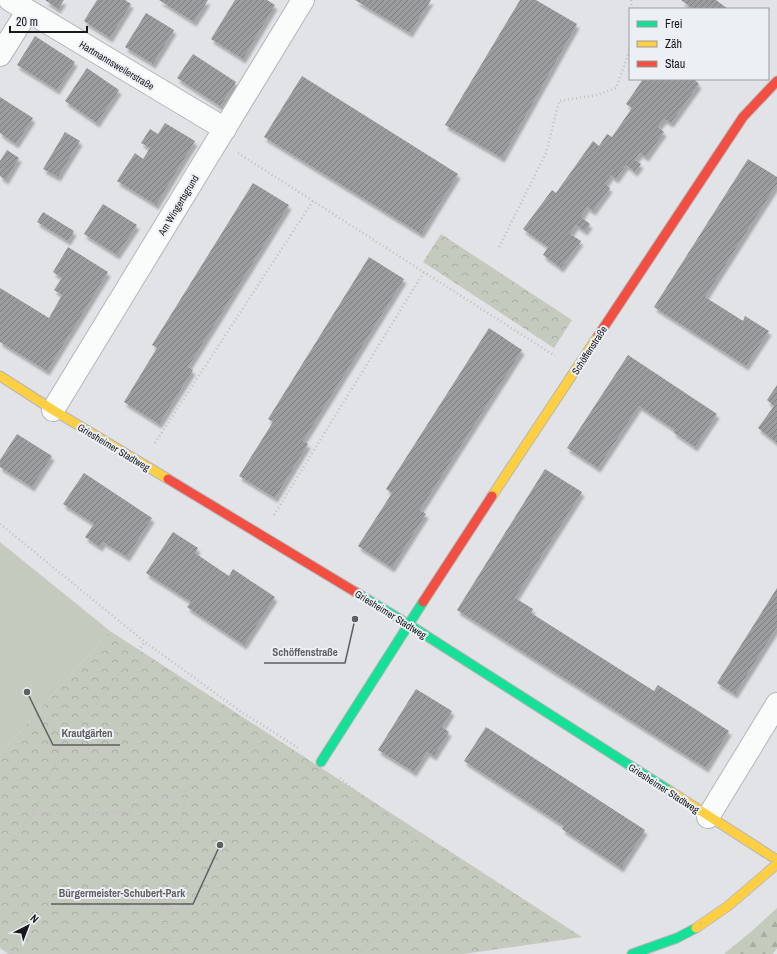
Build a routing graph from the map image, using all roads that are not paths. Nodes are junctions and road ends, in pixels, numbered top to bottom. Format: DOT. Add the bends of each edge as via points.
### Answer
graph roads {
  1 [pos="303,0"];
  2 [pos="18,6"];
  3 [pos="0,55"];
  4 [pos="777,81"];
  5 [pos="221,135"];
  6 [pos="0,376"];
  7 [pos="53,410"];
  8 [pos="408,624"];
  9 [pos="777,704"];
  10 [pos="321,762"];
  11 [pos="708,816"];
  12 [pos="777,860"];
  13 [pos="777,864"];
  14 [pos="632,954"];
  1 -- 5 [label="street, Am Wingertsgrund"];
  2 -- 3 [label="street"];
  2 -- 5 [label="street, Hartmannsweilerstraße"];
  4 -- 8 [label="main road, Schöffenstraße" via="743,117"];
  5 -- 7 [label="street, Am Wingertsgrund"];
  6 -- 7 [label="main road, Griesheimer Stadtweg"];
  7 -- 8 [label="main road, Griesheimer Stadtweg"];
  8 -- 10 [label="main road, Schöffenstraße"];
  8 -- 11 [label="main road, Griesheimer Stadtweg"];
  9 -- 11 [label="street"];
  11 -- 12 [label="main road, Griesheimer Stadtweg"];
  13 -- 14 [label="main road, bridge" via="714,917 677,938"];
}
